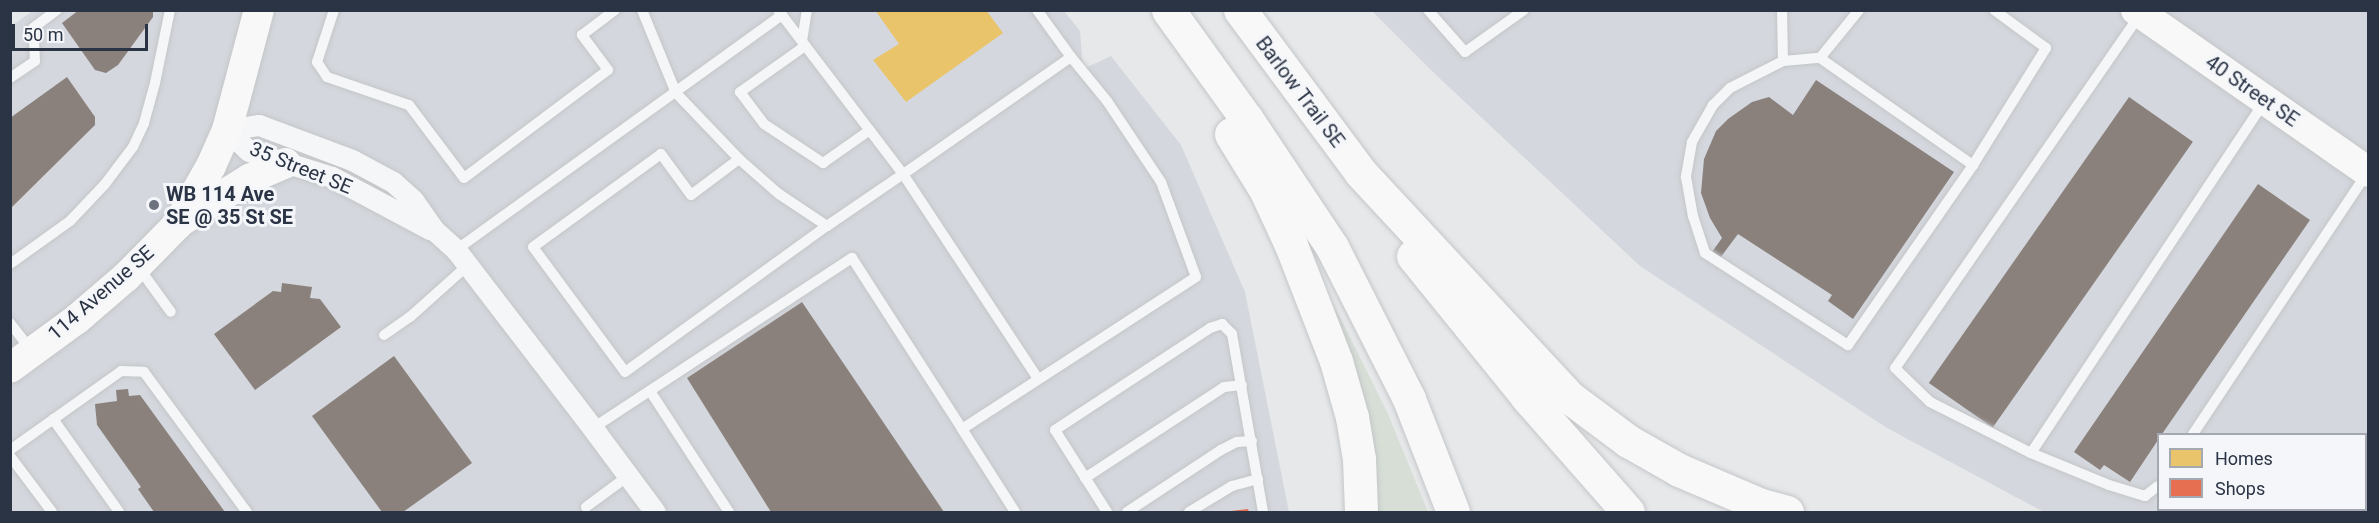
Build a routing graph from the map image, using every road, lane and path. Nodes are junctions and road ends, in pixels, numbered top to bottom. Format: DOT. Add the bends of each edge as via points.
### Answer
graph roads {
  1 [pos="57,10"];
  2 [pos="170,10"];
  3 [pos="259,10"];
  4 [pos="334,10"];
  5 [pos="615,10"];
  6 [pos="642,10"];
  7 [pos="807,10"];
  8 [pos="1036,10"];
  9 [pos="1154,10"];
  10 [pos="1168,10"];
  11 [pos="1240,10"];
  12 [pos="1428,10"];
  13 [pos="1524,10"];
  14 [pos="1782,10"];
  15 [pos="1859,10"];
  16 [pos="1994,10"];
  17 [pos="2138,12"];
  18 [pos="780,13"];
  19 [pos="804,44"];
  20 [pos="1071,57"];
  21 [pos="1820,58"];
  22 [pos="1783,61"];
  23 [pos="10,78"];
  24 [pos="676,93"];
  25 [pos="2265,100"];
  26 [pos="227,130"];
  27 [pos="870,130"];
  28 [pos="739,159"];
  29 [pos="286,163"];
  30 [pos="1973,165"];
  31 [pos="2368,172"];
  32 [pos="1361,173"];
  33 [pos="903,174"];
  34 [pos="178,224"];
  35 [pos="827,226"];
  36 [pos="434,230"];
  37 [pos="461,258"];
  38 [pos="10,264"];
  39 [pos="137,266"];
  40 [pos="171,312"];
  41 [pos="10,323"];
  42 [pos="384,335"];
  43 [pos="21,360"];
  44 [pos="1038,379"];
  45 [pos="1242,384"];
  46 [pos="650,391"];
  47 [pos="53,419"];
  48 [pos="593,429"];
  49 [pos="962,429"];
  50 [pos="2194,433"];
  51 [pos="1252,441"];
  52 [pos="10,450"];
  53 [pos="2031,453"];
  54 [pos="12,462"];
  55 [pos="628,476"];
  56 [pos="1086,478"];
  57 [pos="1258,479"];
  58 [pos="2157,487"];
  59 [pos="586,507"];
  60 [pos="52,513"];
  61 [pos="119,513"];
  62 [pos="247,513"];
  63 [pos="655,513"];
  64 [pos="729,513"];
  65 [pos="1015,513"];
  66 [pos="1107,513"];
  67 [pos="1127,513"];
  68 [pos="1189,513"];
  69 [pos="1263,513"];
  70 [pos="1361,513"];
  71 [pos="1453,513"];
  72 [pos="1628,513"];
  73 [pos="1787,513"];
  1 -- 23 [label="lane" via="33,28 35,61"];
  2 -- 38 [label="lane" via="144,123 133,147 70,221"];
  3 -- 26 [label="main road, 114 Avenue SE"];
  4 -- 5 [label="lane" via="317,62 327,77 409,105 464,178 608,70 582,34"];
  6 -- 24 [label="lane"];
  7 -- 19 [label="lane"];
  8 -- 20 [label="lane"];
  9 -- 70 [label="main road" via="1161,28 1266,191 1291,245 1320,316 1352,417 1359,459"];
  10 -- 71 [label="main road" via="1246,118 1336,255 1409,399"];
  11 -- 32 [label="main road, Barlow Trail SE"];
  12 -- 13 [label="lane" via="1465,52"];
  14 -- 22 [label="lane"];
  15 -- 21 [label="lane"];
  16 -- 30 [label="lane" via="2046,48"];
  17 -- 25 [label="main road, 40 Street SE"];
  17 -- 53 [label="lane" via="1895,368 1930,402"];
  18 -- 19 [label="lane"];
  18 -- 24 [label="lane"];
  19 -- 27 [label="lane"];
  19 -- 27 [label="lane" via="740,92 764,124 823,163"];
  20 -- 33 [label="lane"];
  20 -- 44 [label="lane" via="1107,101 1161,182 1196,277"];
  21 -- 22 [label="lane"];
  21 -- 30 [label="lane"];
  22 -- 30 [label="lane" via="1730,88 1713,105 1692,142 1686,177 1693,216 1705,253 1848,345"];
  24 -- 28 [label="lane"];
  24 -- 37 [label="lane"];
  25 -- 31 [label="main road, 40 Street SE"];
  25 -- 53 [label="lane"];
  26 -- 29 [label="street, 35 Street SE" via="249,151"];
  26 -- 34 [label="main road, 114 Avenue SE"];
  26 -- 36 [label="street, 35 Street SE" via="260,125 352,160 393,182 413,200"];
  27 -- 33 [label="lane"];
  28 -- 35 [label="lane" via="779,194"];
  28 -- 35 [label="lane" via="691,195 661,154 533,247 625,372"];
  29 -- 34 [label="main road" via="233,187"];
  29 -- 36 [label="street, 35 Street SE" via="332,177"];
  31 -- 50 [label="lane"];
  32 -- 72 [label="main road" via="1422,270"];
  32 -- 73 [label="main road" via="1569,397 1628,441 1679,470"];
  33 -- 35 [label="lane"];
  33 -- 44 [label="lane"];
  34 -- 39 [label="main road, 114 Avenue SE"];
  36 -- 37 [label="street, 35 Street SE"];
  37 -- 42 [label="lane" via="410,316"];
  37 -- 48 [label="street, 35 Street SE"];
  39 -- 40 [label="lane"];
  39 -- 43 [label="main road, 114 Avenue SE" via="77,319"];
  41 -- 43 [label="lane"];
  44 -- 49 [label="lane"];
  45 -- 51 [label="lane"];
  45 -- 56 [label="lane" via="1224,387"];
  45 -- 56 [label="lane" via="1232,334 1222,324 1210,328 1055,430"];
  46 -- 48 [label="lane"];
  46 -- 49 [label="lane" via="852,258"];
  46 -- 64 [label="lane"];
  47 -- 52 [label="lane"];
  47 -- 61 [label="lane"];
  47 -- 62 [label="lane" via="121,371 144,372"];
  48 -- 55 [label="street, 35 Street SE"];
  49 -- 65 [label="lane"];
  51 -- 57 [label="lane"];
  51 -- 67 [label="lane" via="1237,442 1221,450"];
  53 -- 58 [label="lane" via="2145,496"];
  54 -- 60 [label="lane"];
  55 -- 59 [label="lane"];
  55 -- 63 [label="street, 35 Street SE"];
  56 -- 66 [label="lane"];
  57 -- 68 [label="lane" via="1232,486"];
  57 -- 69 [label="lane"];
}
